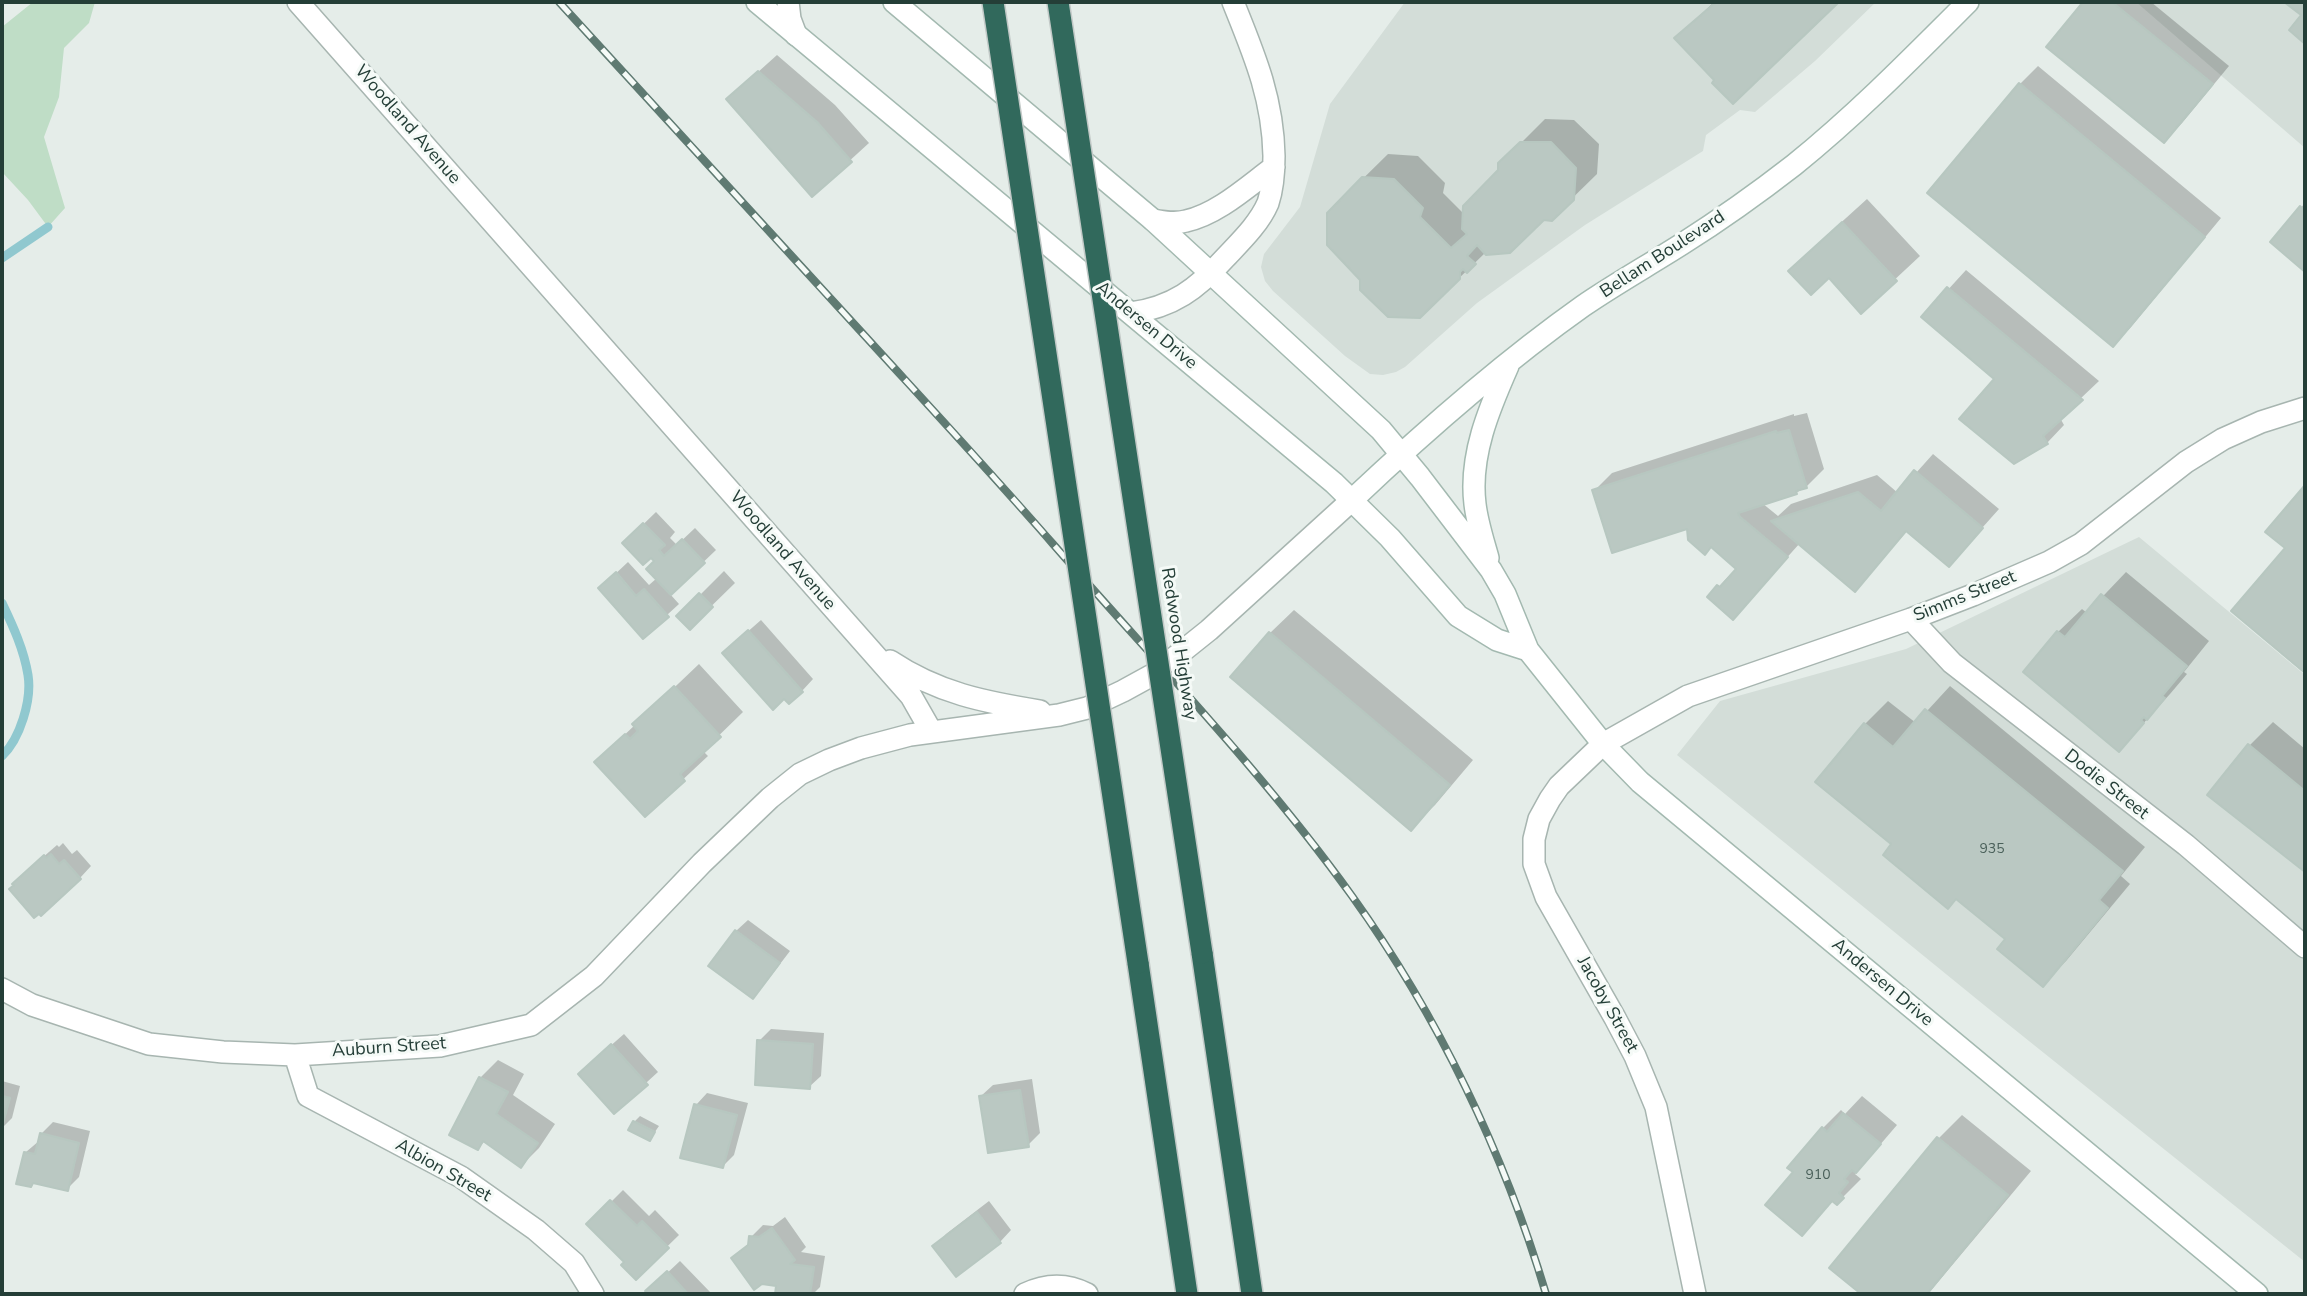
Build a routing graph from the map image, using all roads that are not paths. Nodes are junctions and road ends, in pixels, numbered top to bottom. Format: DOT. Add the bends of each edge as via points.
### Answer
graph roads {
  1 [pos="298,2"];
  2 [pos="757,2"];
  3 [pos="788,2"];
  4 [pos="894,2"];
  5 [pos="993,2"];
  6 [pos="1058,2"];
  7 [pos="1233,2"];
  8 [pos="1968,2"];
  9 [pos="796,34"];
  10 [pos="1274,167"];
  11 [pos="1153,220"];
  12 [pos="1211,274"];
  13 [pos="1131,313"];
  14 [pos="1510,361"];
  15 [pos="2305,408"];
  16 [pos="1401,454"];
  17 [pos="1352,500"];
  18 [pos="1491,570"];
  19 [pos="1912,619"];
  20 [pos="865,645"];
  21 [pos="1528,650"];
  22 [pos="1059,715"];
  23 [pos="931,732"];
  24 [pos="1603,744"];
  25 [pos="2305,947"];
  26 [pos="2,989"];
  27 [pos="295,1055"];
  28 [pos="593,1294"];
  29 [pos="1025,1294"];
  30 [pos="1087,1294"];
  31 [pos="1187,1294"];
  32 [pos="1252,1294"];
  33 [pos="1695,1294"];
  34 [pos="2257,1294"];
  1 -- 20 [label="street, Woodland Avenue"];
  2 -- 9 [label="street, Andersen Drive"];
  3 -- 9 [label="street"];
  4 -- 11 [label="street, Andersen Drive"];
  5 -- 31 [label="highway, bridge"];
  6 -- 32 [label="highway, Redwood Highway, bridge"];
  7 -- 10 [label="street" via="1270,104"];
  8 -- 14 [label="street, Bellam Boulevard" via="1861,107 1778,177 1583,306"];
  9 -- 13 [label="street, Andersen Drive"];
  10 -- 11 [label="street" via="1200,216 1185,222"];
  10 -- 12 [label="street" via="1267,204 1258,220"];
  11 -- 12 [label="street, Andersen Drive"];
  12 -- 13 [label="street" via="1165,306"];
  12 -- 16 [label="street, Andersen Drive" via="1360,409"];
  13 -- 17 [label="street, Andersen Drive"];
  14 -- 16 [label="street, Bellam Boulevard"];
  14 -- 18 [label="street" via="1475,465 1475,504"];
  15 -- 19 [label="street, Simms Street" via="2223,439 2059,556"];
  16 -- 17 [label="street, Bellam Boulevard"];
  16 -- 18 [label="street, Andersen Drive"];
  17 -- 21 [label="street, Andersen Drive" via="1458,616 1497,640"];
  17 -- 22 [label="street" via="1238,605 1154,674 1087,708"];
  18 -- 21 [label="street, Andersen Drive"];
  19 -- 24 [label="street, Simms Street" via="1688,696"];
  19 -- 25 [label="street, Dodie Street" via="1952,663 2186,845"];
  20 -- 22 [label="street" via="936,687"];
  20 -- 23 [label="street, Woodland Avenue" via="911,696"];
  21 -- 24 [label="street, Andersen Drive"];
  22 -- 23 [label="street"];
  23 -- 27 [label="street, Auburn Street" via="861,748 800,774 702,863 594,976 531,1025 440,1046"];
  24 -- 33 [label="street, Jacoby Street" via="1550,799 1534,839 1534,864 1546,897 1620,1027 1656,1107"];
  24 -- 34 [label="street, Andersen Drive" via="1651,791"];
  26 -- 27 [label="street, Auburn Street" via="32,1005 149,1044"];
  27 -- 28 [label="street, Albion Street" via="309,1096 461,1177 526,1222 574,1263"];
  29 -- 30 [label="street" via="1055,1286"];
}
